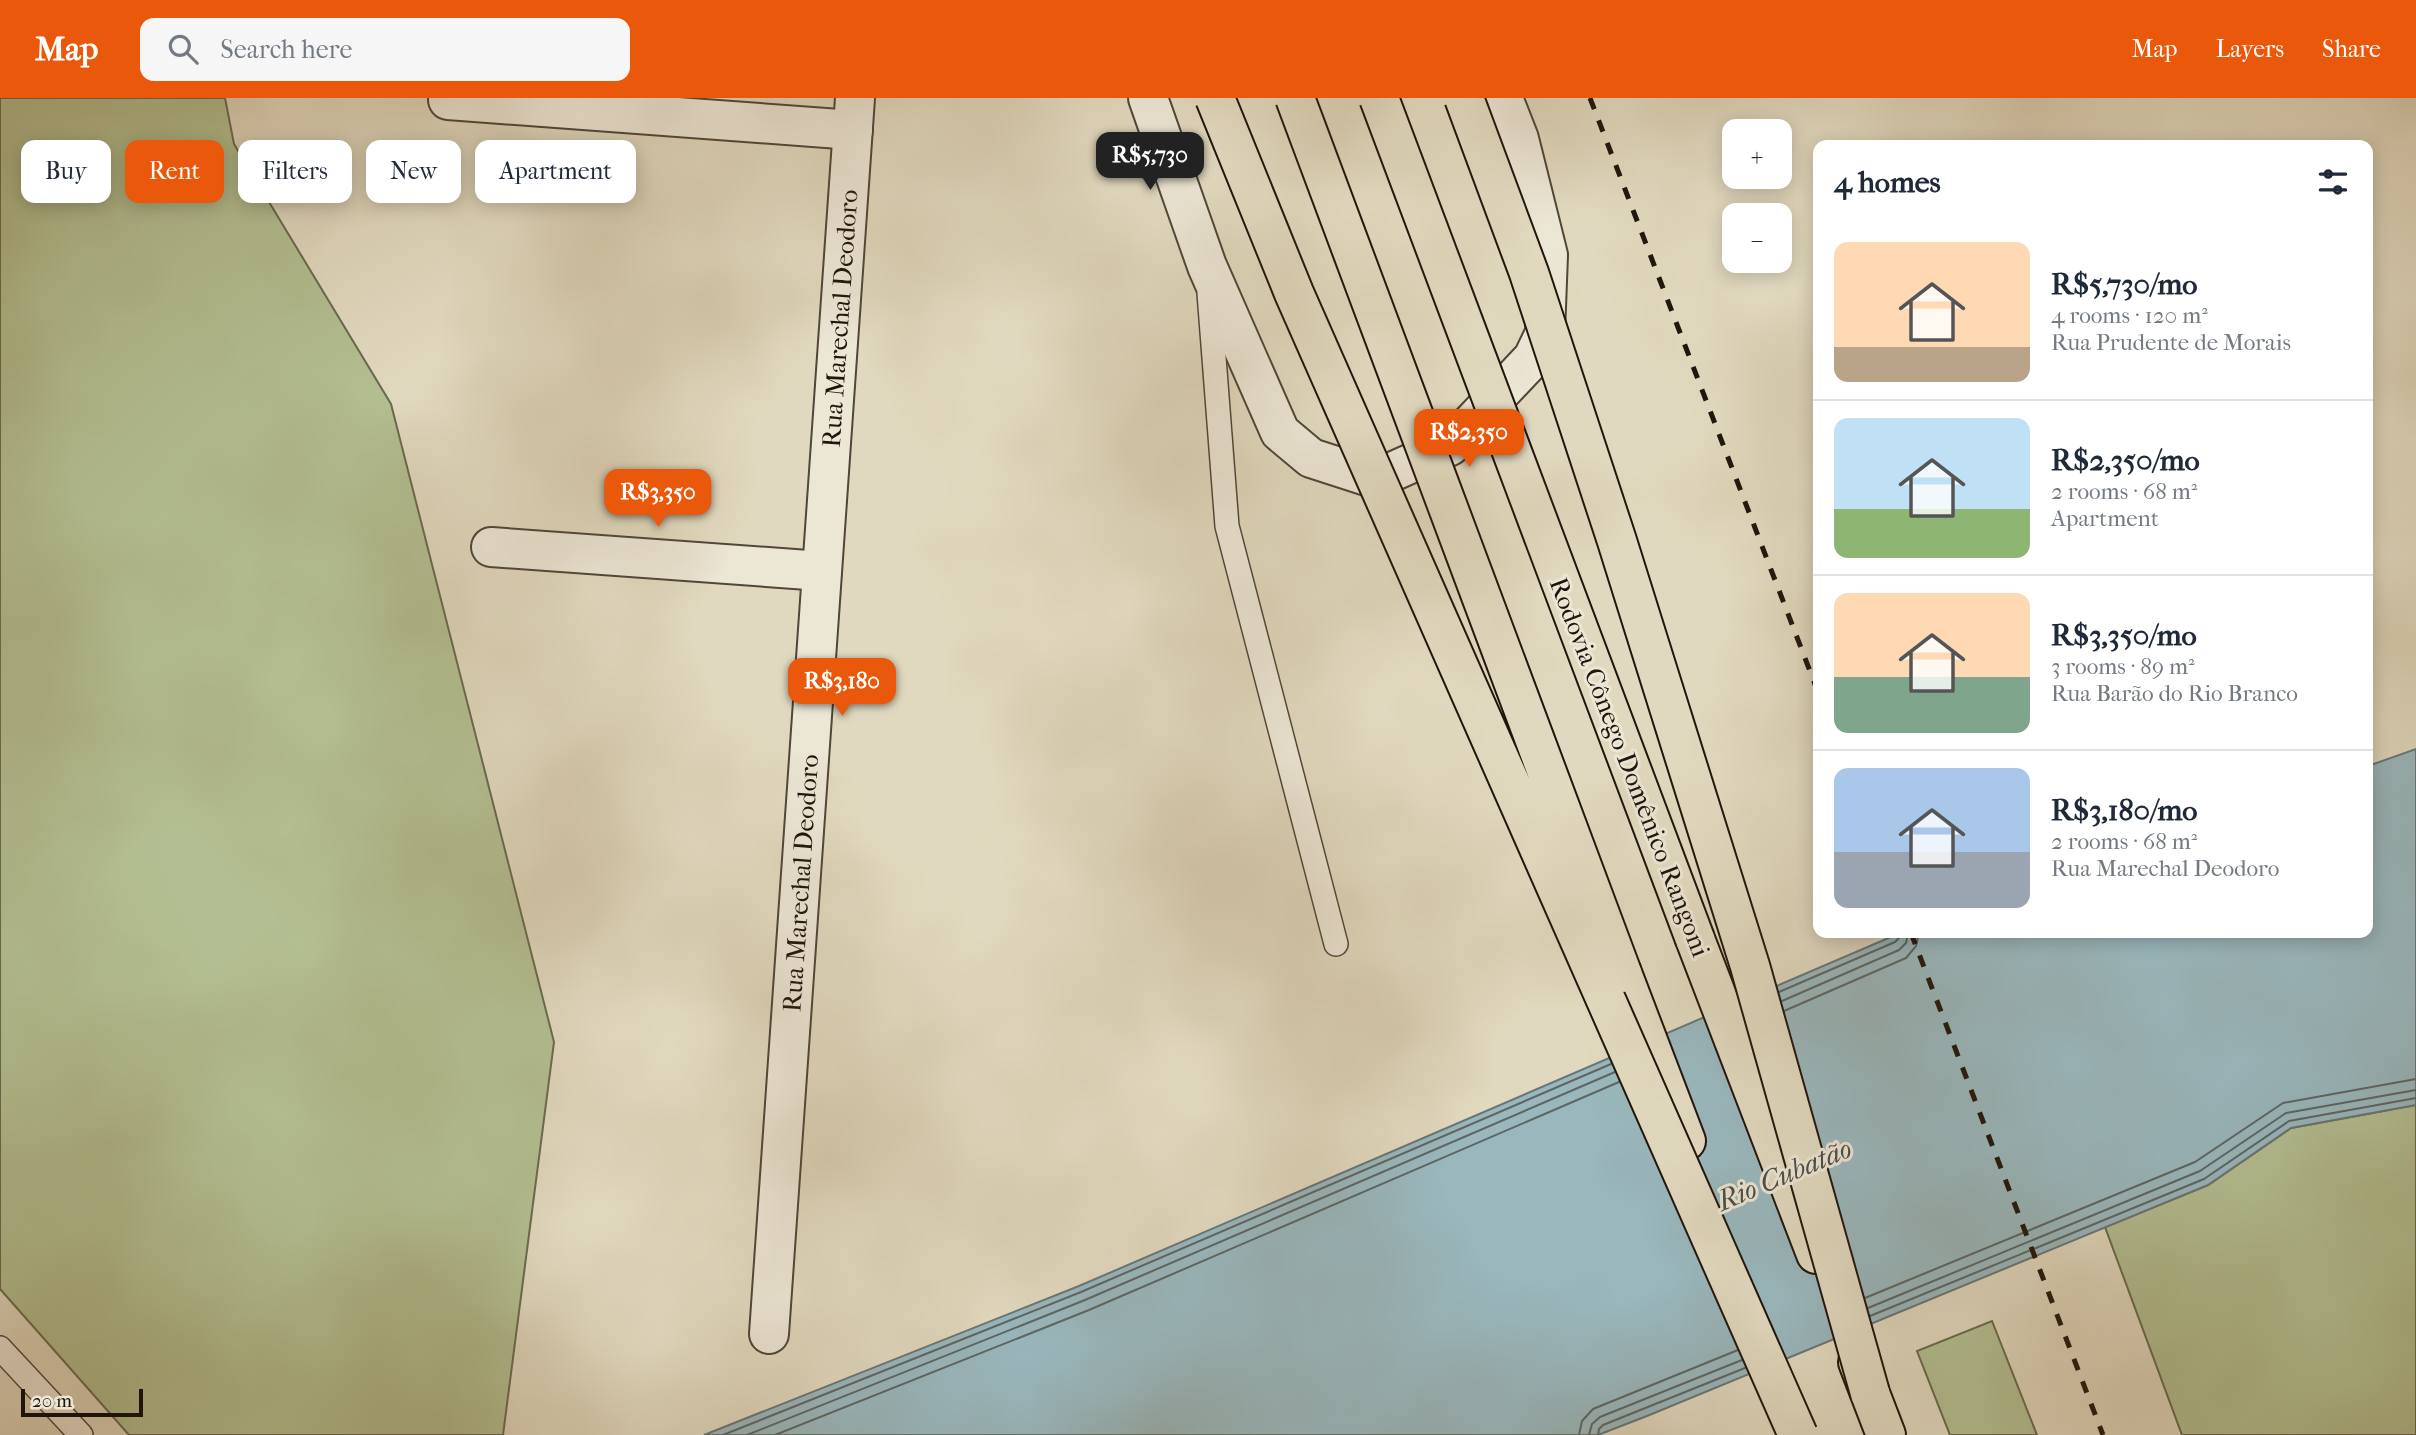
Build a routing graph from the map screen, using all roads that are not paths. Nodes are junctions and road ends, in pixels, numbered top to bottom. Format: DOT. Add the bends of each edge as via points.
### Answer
graph roads {
  1 [pos="1149,98"];
  2 [pos="1215,98"];
  3 [pos="1295,98"];
  4 [pos="1379,98"];
  5 [pos="1464,98"];
  6 [pos="1503,98"];
  7 [pos="448,100"];
  8 [pos="854,114"];
  9 [pos="1207,266"];
  10 [pos="491,547"];
  11 [pos="822,571"];
  12 [pos="1336,944"];
  13 [pos="769,1334"];
  14 [pos="0,1348"];
  15 [pos="1870,1393"];
  16 [pos="81,1435"];
  17 [pos="1799,1435"];
  18 [pos="1886,1435"];
  1 -- 9 [label="street"];
  2 -- 17 [label="highway, bridge" via="1294,292"];
  3 -- 17 [label="highway, bridge"];
  4 -- 15 [label="highway, Rodovia Cônego Domênico Rangoni, bridge"];
  5 -- 15 [label="highway, bridge" via="1529,273 1617,541 1742,940"];
  6 -- 9 [label="street" via="1519,139 1548,255 1545,334 1533,358 1450,446 1376,479 1311,458 1280,432"];
  7 -- 8 [label="street"];
  8 -- 11 [label="street, Rua Marechal Deodoro"];
  9 -- 12 [label="lane" via="1227,526"];
  10 -- 11 [label="street"];
  11 -- 13 [label="street, Rua Marechal Deodoro"];
  14 -- 16 [label="lane"];
  15 -- 18 [label="highway, Rodovia Cônego Domênico Rangoni"];
}
